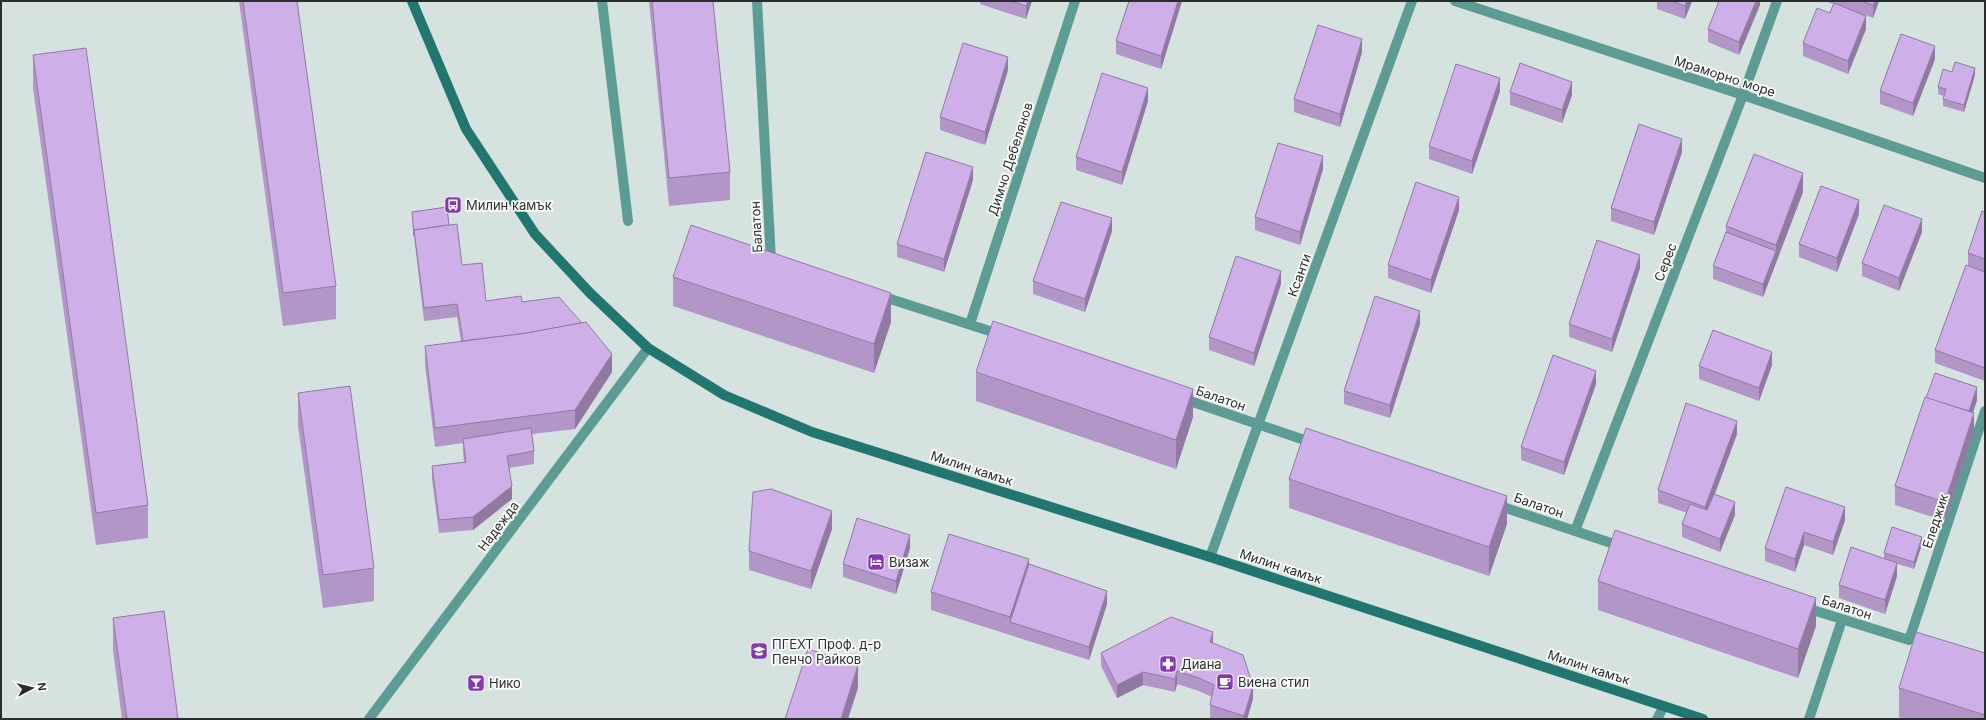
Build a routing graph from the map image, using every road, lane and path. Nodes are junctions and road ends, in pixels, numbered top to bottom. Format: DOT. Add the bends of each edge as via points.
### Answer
graph roads {
  1 [pos="412,1"];
  2 [pos="602,1"];
  3 [pos="757,1"];
  4 [pos="1075,1"];
  5 [pos="1412,1"];
  6 [pos="1455,1"];
  7 [pos="1777,1"];
  8 [pos="1743,95"];
  9 [pos="1985,178"];
  10 [pos="628,220"];
  11 [pos="786,265"];
  12 [pos="867,291"];
  13 [pos="970,324"];
  14 [pos="1014,340"];
  15 [pos="648,348"];
  16 [pos="1169,394"];
  17 [pos="1985,411"];
  18 [pos="1258,424"];
  19 [pos="1326,447"];
  20 [pos="1485,500"];
  21 [pos="1575,531"];
  22 [pos="1635,551"];
  23 [pos="1210,557"];
  24 [pos="1790,602"];
  25 [pos="1842,620"];
  26 [pos="1909,640"];
  27 [pos="1664,706"];
  28 [pos="369,719"];
  29 [pos="1658,719"];
  30 [pos="1703,719"];
  31 [pos="1809,719"];
  1 -- 15 [label="street, Милин камък" via="466,129 535,234 590,293"];
  2 -- 10 [label="street"];
  3 -- 11 [label="street, Балатон" via="771,260"];
  4 -- 13 [label="street, Димчо Дебелянов"];
  5 -- 18 [label="street, Ксанти"];
  6 -- 8 [label="street, Мраморно море"];
  7 -- 8 [label="street, Серес"];
  8 -- 9 [label="street, Мраморно море"];
  8 -- 21 [label="street, Серес"];
  12 -- 13 [label="street"];
  13 -- 14 [label="street"];
  15 -- 23 [label="street, Милин камък" via="724,395 812,432"];
  15 -- 28 [label="street, Надежда"];
  16 -- 18 [label="street, Балатон"];
  17 -- 26 [label="street, Еледжик"];
  18 -- 19 [label="street, Балатон"];
  18 -- 23 [label="street, Ксанти"];
  20 -- 21 [label="street, Балатон"];
  21 -- 22 [label="street, Балатон"];
  23 -- 27 [label="street, Милин камък"];
  24 -- 25 [label="street, Балатон"];
  25 -- 26 [label="street, Балатон"];
  25 -- 31 [label="street"];
  27 -- 29 [label="street"];
  27 -- 30 [label="street, Милин камък"];
}
